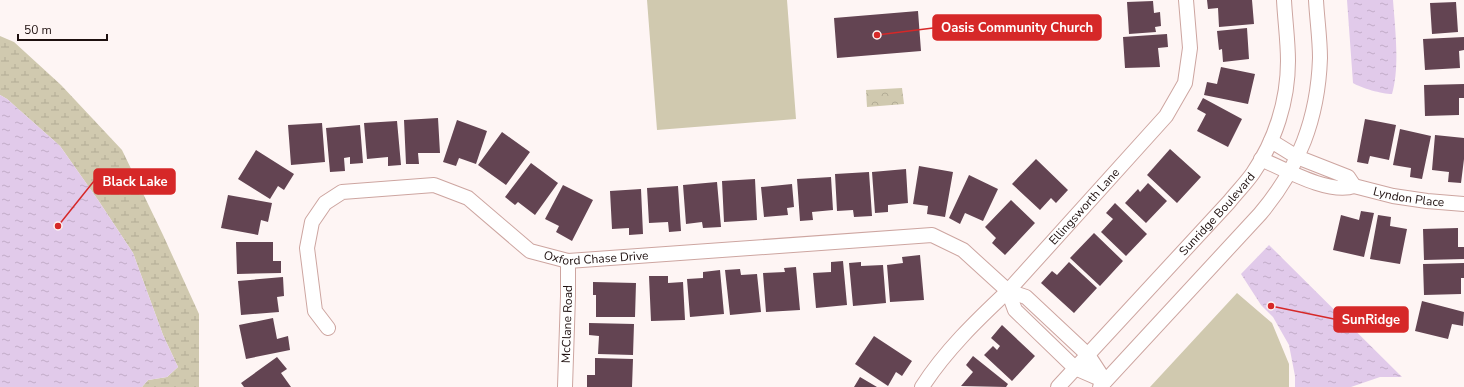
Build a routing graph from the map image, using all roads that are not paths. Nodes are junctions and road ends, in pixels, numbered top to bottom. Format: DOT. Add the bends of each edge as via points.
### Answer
graph roads {
  1 [pos="1186,0"];
  2 [pos="1284,0"];
  3 [pos="1316,0"];
  4 [pos="1271,141"];
  5 [pos="1297,157"];
  6 [pos="1261,159"];
  7 [pos="1290,172"];
  8 [pos="1354,186"];
  9 [pos="1464,204"];
  10 [pos="568,261"];
  11 [pos="1008,291"];
  12 [pos="1053,322"];
  13 [pos="328,328"];
  14 [pos="1041,335"];
  15 [pos="1088,355"];
  16 [pos="1075,368"];
  17 [pos="1102,384"];
  18 [pos="565,387"];
  19 [pos="922,387"];
  20 [pos="1058,387"];
  1 -- 11 [label="street, Ellingsworth Lane" via="1190,48 1185,83 1166,116"];
  2 -- 4 [label="street, Sunridge Boulevard" via="1287,79 1279,120"];
  3 -- 5 [label="street" via="1319,80 1316,104"];
  4 -- 5 [label="street"];
  4 -- 6 [label="street, Sunridge Boulevard"];
  5 -- 7 [label="street"];
  5 -- 8 [label="street" via="1348,177"];
  6 -- 7 [label="street"];
  6 -- 15 [label="street, Sunridge Boulevard" via="1229,202"];
  7 -- 8 [label="street" via="1323,185 1347,188"];
  7 -- 17 [label="street" via="1260,214"];
  8 -- 9 [label="street, Lyndon Place" via="1407,198"];
  10 -- 11 [label="street, Oxford Chase Drive" via="932,235 963,250"];
  10 -- 13 [label="street, Oxford Chase Drive" via="530,251 468,198 434,185 342,192 325,204 312,222 307,248 315,311"];
  10 -- 18 [label="street, McClane Road"];
  11 -- 12 [label="street, Oxford Chase Drive" via="1026,297"];
  11 -- 14 [label="street, Oxford Chase Drive" via="1015,310"];
  11 -- 19 [label="street, Ellingsworth Lane" via="982,315"];
  12 -- 14 [label="street"];
  12 -- 15 [label="street, Oxford Chase Drive"];
  14 -- 16 [label="street, Oxford Chase Drive"];
  15 -- 16 [label="street, Sunridge Boulevard"];
  15 -- 17 [label="street, Oxford Chase Drive"];
  16 -- 17 [label="street, Oxford Chase Drive"];
  16 -- 20 [label="street, Sunridge Boulevard"];
}
